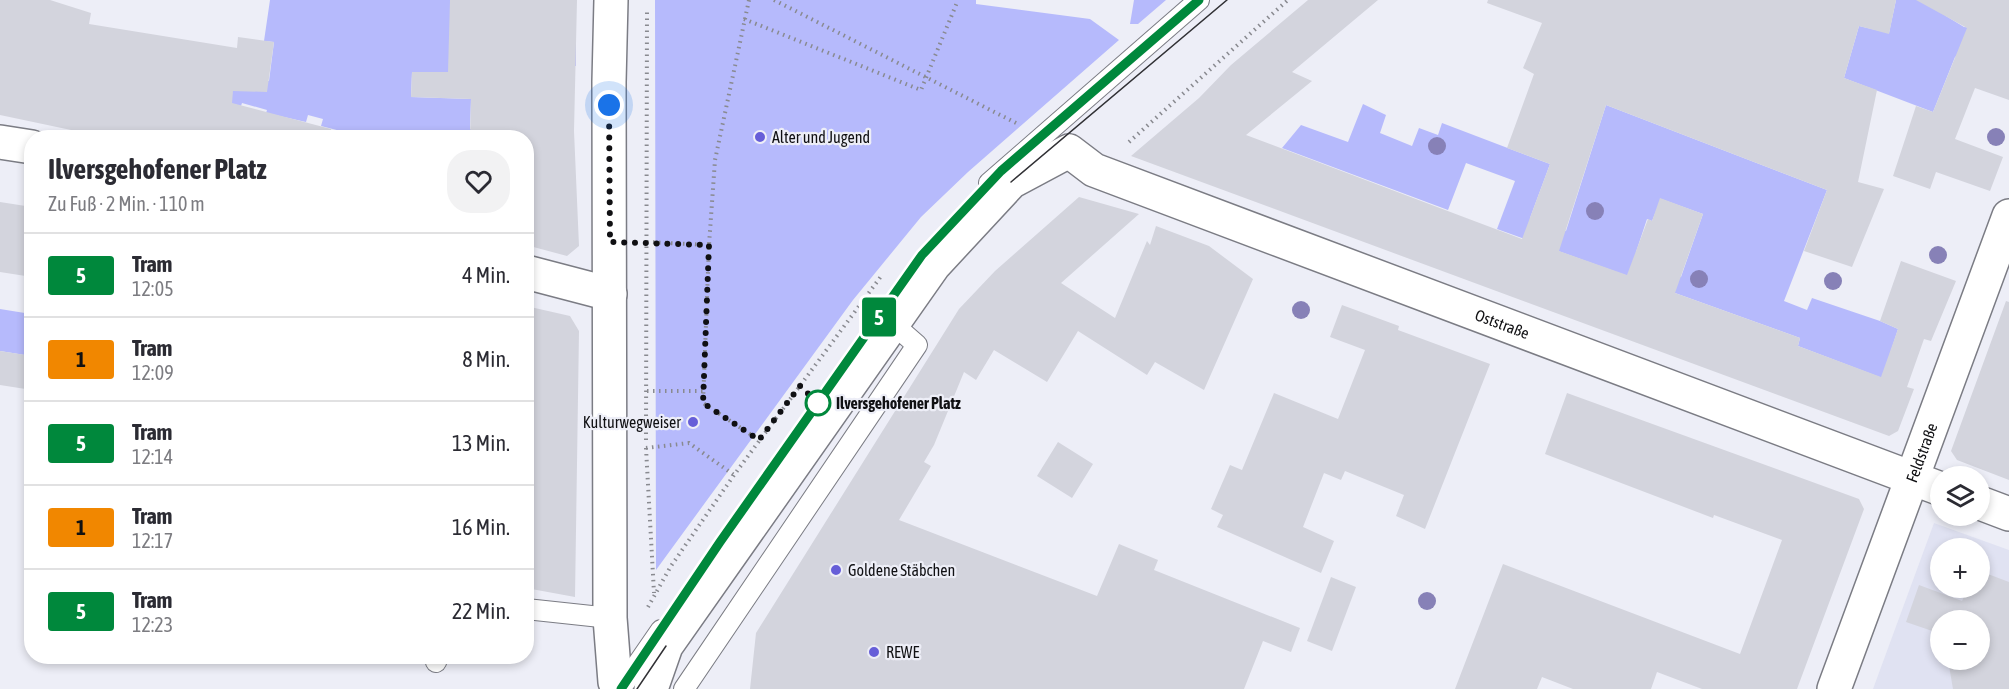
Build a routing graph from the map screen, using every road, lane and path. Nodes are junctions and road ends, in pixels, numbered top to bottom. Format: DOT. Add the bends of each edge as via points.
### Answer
graph roads {
  1 [pos="611,0"];
  2 [pos="647,0"];
  3 [pos="749,0"];
  4 [pos="774,0"];
  5 [pos="958,0"];
  6 [pos="1199,0"];
  7 [pos="1288,0"];
  8 [pos="744,19"];
  9 [pos="926,77"];
  10 [pos="1022,126"];
  11 [pos="0,142"];
  12 [pos="1129,142"];
  13 [pos="24,146"];
  14 [pos="2009,216"];
  15 [pos="610,242"];
  16 [pos="648,242"];
  17 [pos="709,245"];
  18 [pos="534,274"];
  19 [pos="610,294"];
  20 [pos="893,324"];
  21 [pos="840,333"];
  22 [pos="759,440"];
  23 [pos="646,448"];
  24 [pos="734,475"];
  25 [pos="1927,483"];
  26 [pos="1990,507"];
  27 [pos="2009,514"];
  28 [pos="534,610"];
  29 [pos="610,618"];
  30 [pos="624,687"];
  31 [pos="684,689"];
  32 [pos="1834,689"];
  1 -- 15 [label="street"];
  2 -- 16 [label="path"];
  3 -- 8 [label="path"];
  4 -- 9 [label="path"];
  5 -- 9 [label="path"];
  6 -- 30 [label="lane" via="1001,171 922,255 720,542"];
  7 -- 12 [label="path"];
  8 -- 9 [label="path" via="921,90"];
  8 -- 17 [label="path" via="715,160"];
  9 -- 10 [label="path"];
  11 -- 13 [label="street"];
  14 -- 25 [label="street, Feldstraße"];
  15 -- 16 [label="path"];
  15 -- 19 [label="street"];
  16 -- 17 [label="path"];
  16 -- 23 [label="path"];
  17 -- 22 [label="path" via="703,403"];
  18 -- 19 [label="street"];
  19 -- 29 [label="street"];
  20 -- 25 [label="street, Oststraße" via="934,265 1011,182 1069,150 1094,170"];
  20 -- 30 [label="street" via="666,646"];
  20 -- 31 [label="lane" via="916,345"];
  21 -- 22 [label="path"];
  22 -- 24 [label="path"];
  23 -- 24 [label="path" via="689,443"];
  23 -- 24 [label="path" via="654,594"];
  25 -- 32 [label="street, Feldstraße"];
  26 -- 27 [label="street"];
  28 -- 29 [label="lane"];
  29 -- 30 [label="street"];
}
